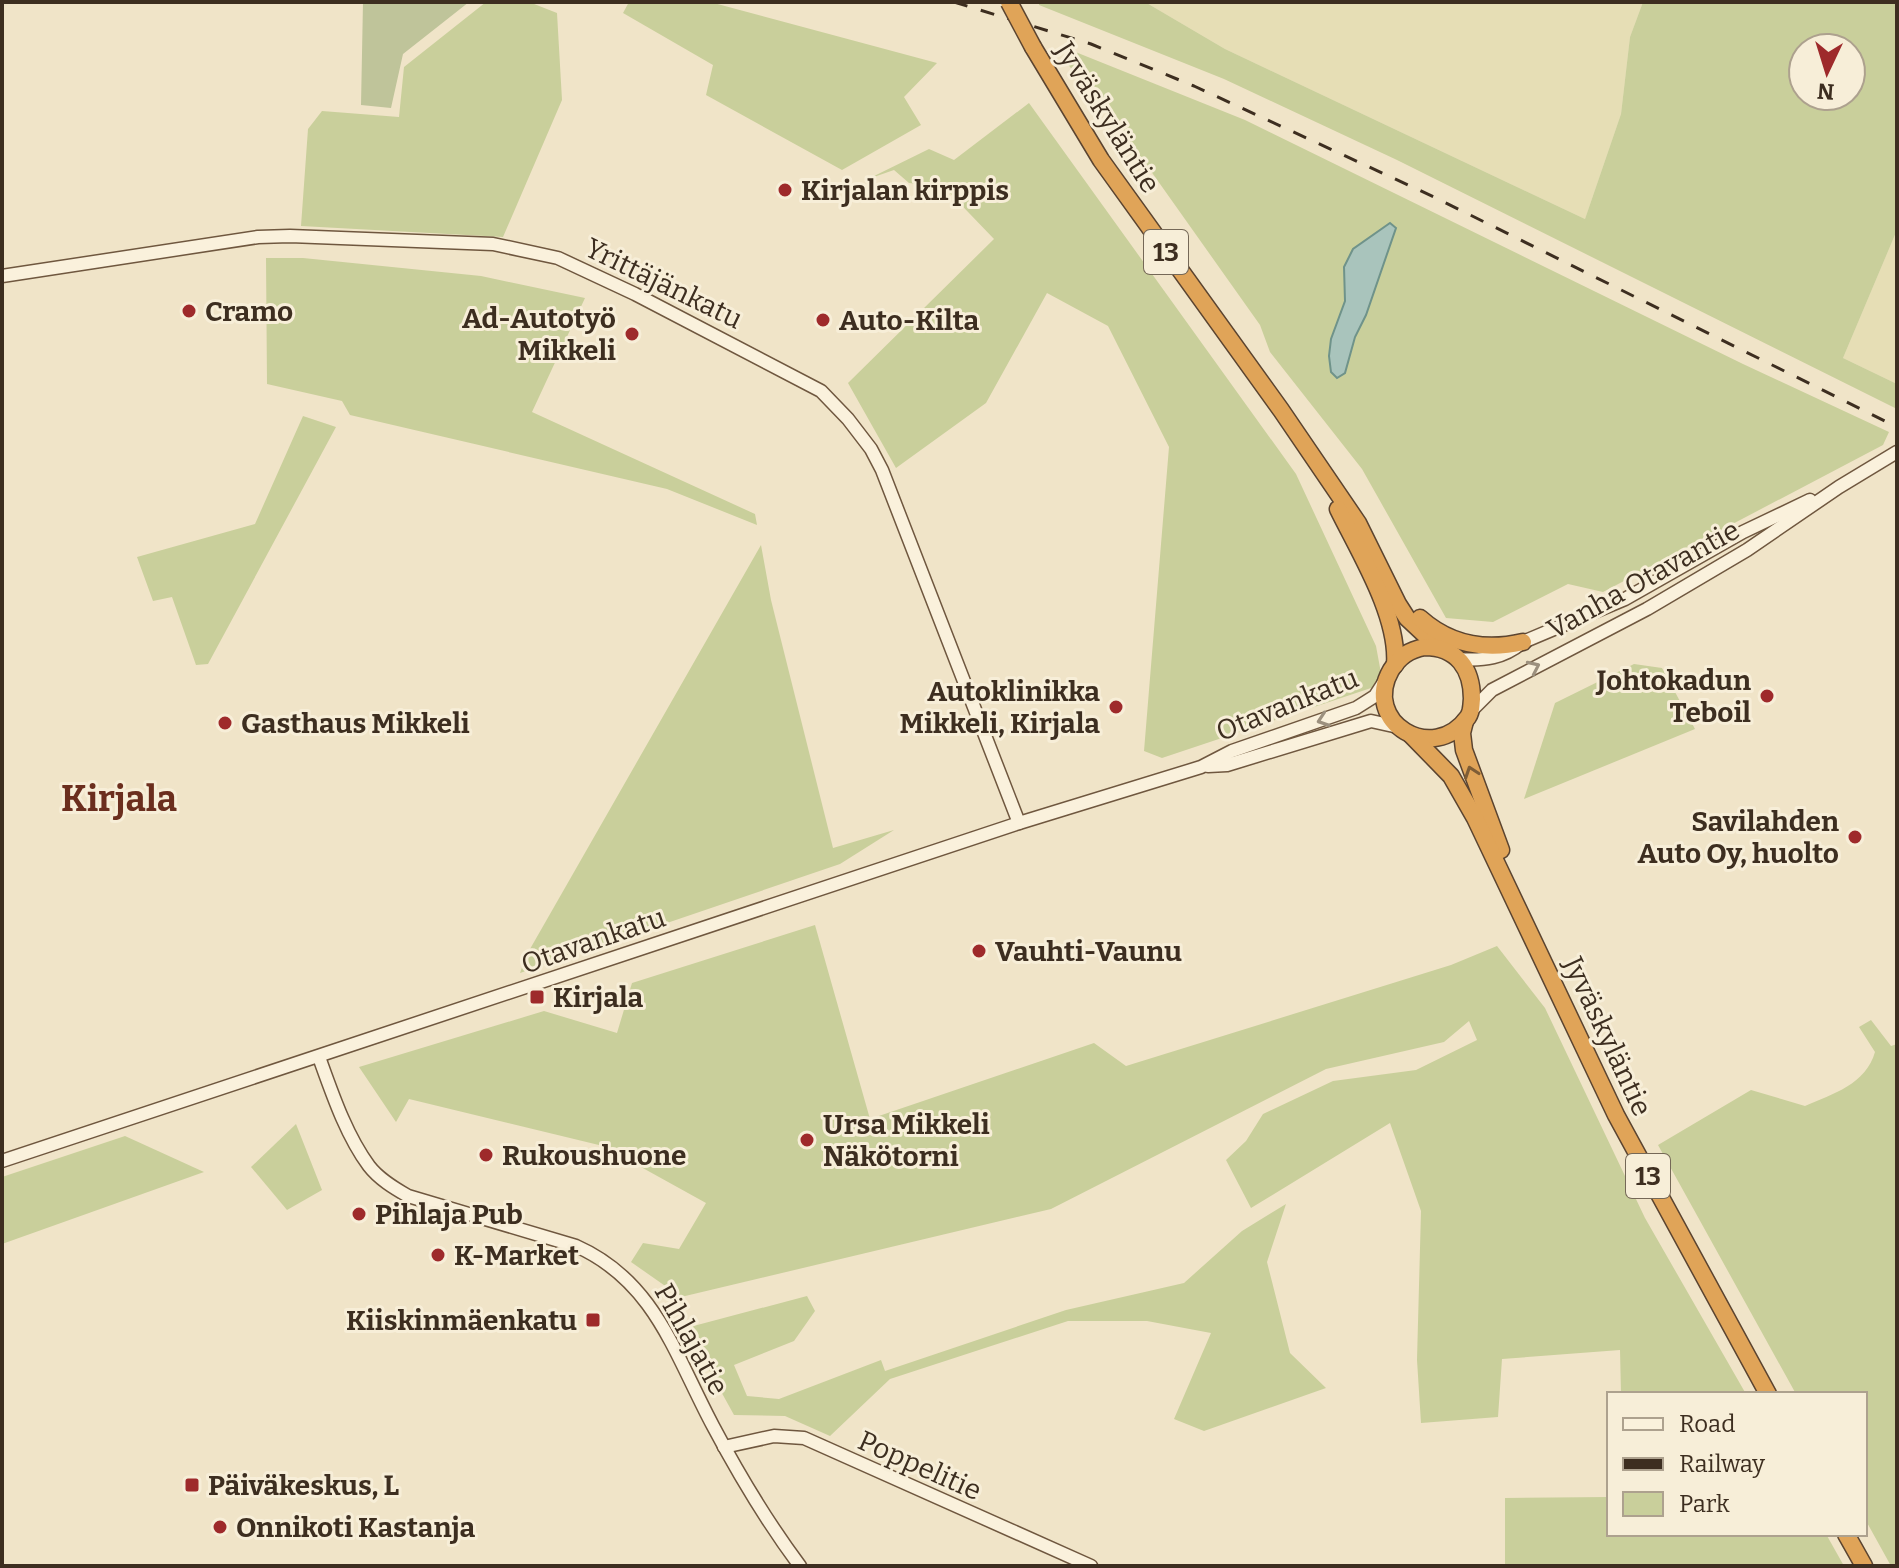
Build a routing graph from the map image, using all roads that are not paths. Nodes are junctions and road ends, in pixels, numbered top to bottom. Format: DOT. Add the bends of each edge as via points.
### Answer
graph roads {
  1 [pos="1009,2"];
  2 [pos="2,276"];
  3 [pos="1309,450"];
  4 [pos="1897,452"];
  5 [pos="1839,487"];
  6 [pos="1391,588"];
  7 [pos="1523,642"];
  8 [pos="1438,647"];
  9 [pos="1459,659"];
  10 [pos="1390,672"];
  11 [pos="1468,716"];
  12 [pos="1404,731"];
  13 [pos="1201,767"];
  14 [pos="1019,823"];
  15 [pos="1540,953"];
  16 [pos="319,1057"];
  17 [pos="2,1161"];
  18 [pos="1767,1392"];
  19 [pos="724,1447"];
  20 [pos="1847,1536"];
  21 [pos="800,1566"];
  22 [pos="1091,1566"];
  23 [pos="1864,1566"];
  1 -- 3 [label="highway, Jyväskyläntie / 13, bridge" via="1101,160"];
  2 -- 14 [label="main road, Yrittäjänkatu" via="258,237 493,244 558,258 792,374 821,391 848,419 882,470"];
  3 -- 6 [label="highway, Jyväskyläntie / 13" via="1358,523"];
  3 -- 10 [label="highway, Jyväskyläntie / 13" via="1383,606 1394,637"];
  4 -- 5 [label="main road, Vanha Otavantie"];
  5 -- 7 [label="main road, Vanha Otavantie" via="1743,532 1625,599"];
  11 -- 5 [label="main road, Vanha Otavantie, one-way" via="1492,690 1647,609"];
  6 -- 7 [label="highway" via="1445,636 1478,646"];
  6 -- 8 [label="highway, Jyväskyläntie / 13" via="1407,618"];
  7 -- 9 [label="main road, Vanha Otavantie" via="1489,659"];
  8 -- 9 [label="highway, 13"];
  8 -- 10 [label="highway" via="1413,649"];
  9 -- 11 [label="highway, 13" via="1472,687"];
  10 -- 12 [label="highway, 13" via="1385,705"];
  10 -- 13 [label="main road, Otavankatu, one-way" via="1375,696 1356,708"];
  11 -- 12 [label="highway" via="1443,737 1427,739"];
  15 -- 11 [label="highway, Jyväskyläntie / 13, one-way" via="1471,773 1462,742"];
  12 -- 13 [label="main road, Otavankatu" via="1371,721 1227,765"];
  12 -- 15 [label="highway, Jyväskyläntie / 13" via="1451,776"];
  13 -- 14 [label="main road, Otavankatu"];
  14 -- 16 [label="main road, Otavankatu"];
  15 -- 18 [label="highway, Jyväskyläntie / 13" via="1616,1115"];
  16 -- 17 [label="main road, Otavankatu"];
  16 -- 19 [label="main road, Pihlajatie" via="345,1122 369,1166 389,1186 576,1246 630,1280 656,1314"];
  19 -- 21 [label="main road, Pihlajatie"];
  19 -- 22 [label="main road, Poppelitie" via="774,1436 804,1438"];
  20 -- 23 [label="highway"];
}
